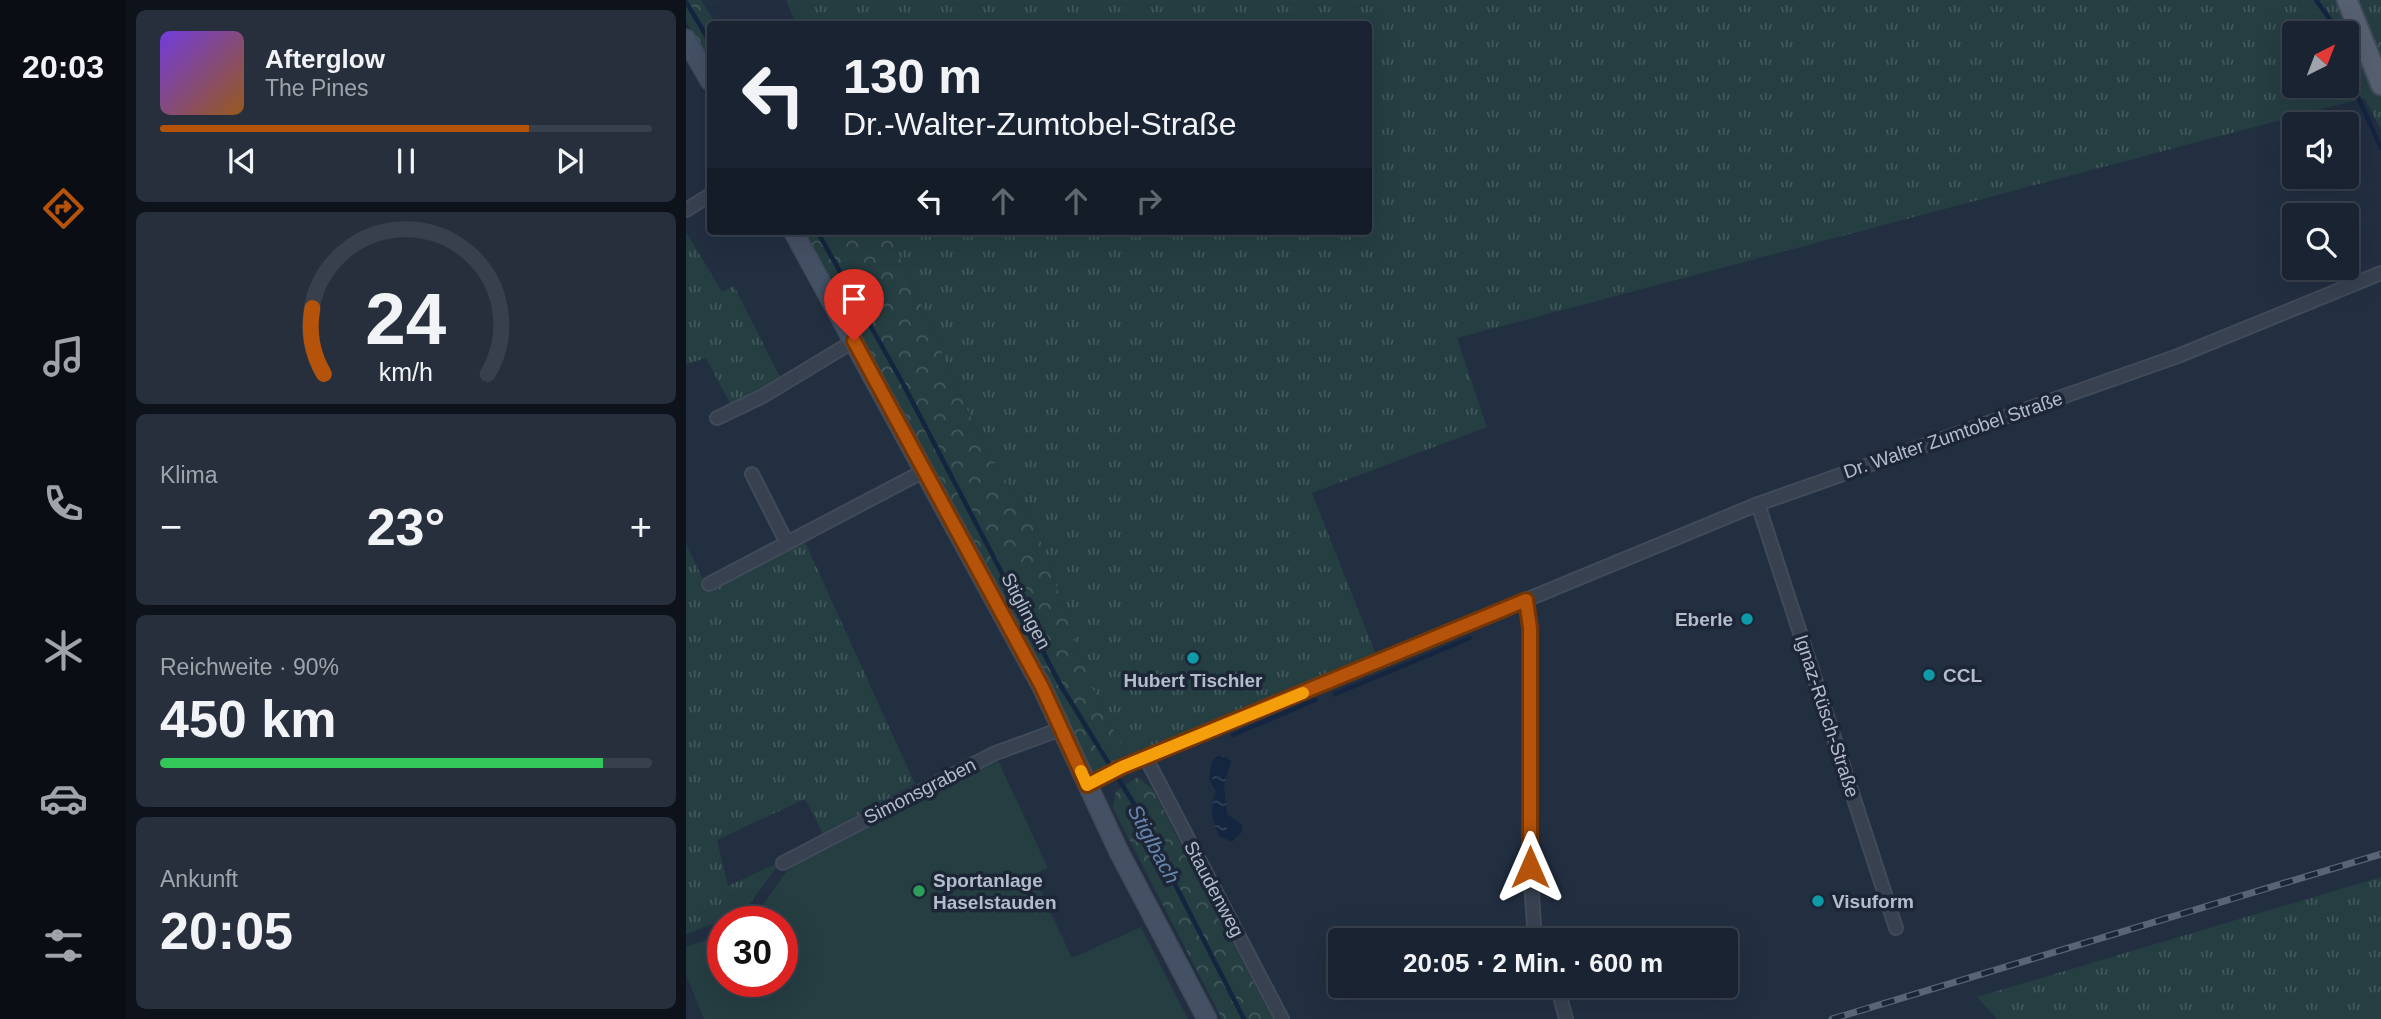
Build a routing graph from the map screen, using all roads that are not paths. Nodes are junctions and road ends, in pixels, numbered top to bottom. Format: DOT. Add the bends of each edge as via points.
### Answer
graph roads {
  1 [pos="2347,0"];
  2 [pos="686,39"];
  3 [pos="707,76"];
  4 [pos="2381,85"];
  5 [pos="707,197"];
  6 [pos="686,210"];
  7 [pos="795,235"];
  8 [pos="2381,273"];
  9 [pos="854,341"];
  10 [pos="717,418"];
  11 [pos="924,471"];
  12 [pos="752,474"];
  13 [pos="1758,505"];
  14 [pos="787,543"];
  15 [pos="709,584"];
  16 [pos="1526,600"];
  17 [pos="1061,729"];
  18 [pos="1146,758"];
  19 [pos="1087,785"];
  20 [pos="783,863"];
  21 [pos="1534,928"];
  22 [pos="1896,928"];
  23 [pos="1560,998"];
  24 [pos="1206,1019"];
  25 [pos="1282,1019"];
  26 [pos="1566,1019"];
  1 -- 4 [label="main road"];
  2 -- 3 [label="main road"];
  5 -- 6 [label="street"];
  7 -- 9 [label="main road, Stiglingen"];
  8 -- 13 [label="street, Dr. Walter Zumtobel Straße" via="2178,356"];
  9 -- 10 [label="street"];
  9 -- 11 [label="main road, Stiglingen"];
  11 -- 14 [label="street"];
  11 -- 17 [label="main road, Stiglingen" via="1002,610"];
  12 -- 14 [label="street"];
  13 -- 16 [label="street, Dr. Walter Zumtobel Straße"];
  13 -- 22 [label="street, Ignaz-Rüsch-Straße"];
  14 -- 15 [label="street"];
  16 -- 18 [label="street, Dr. Walter Zumtobel Straße"];
  16 -- 21 [label="street"];
  17 -- 19 [label="main road, Stiglingen"];
  17 -- 20 [label="street, Simonsgraben" via="993,754"];
  18 -- 19 [label="street, Dr. Walter Zumtobel Straße"];
  18 -- 25 [label="street, Staudenweg"];
  19 -- 24 [label="main road, Stiglingen"];
  23 -- 26 [label="street"];
}
